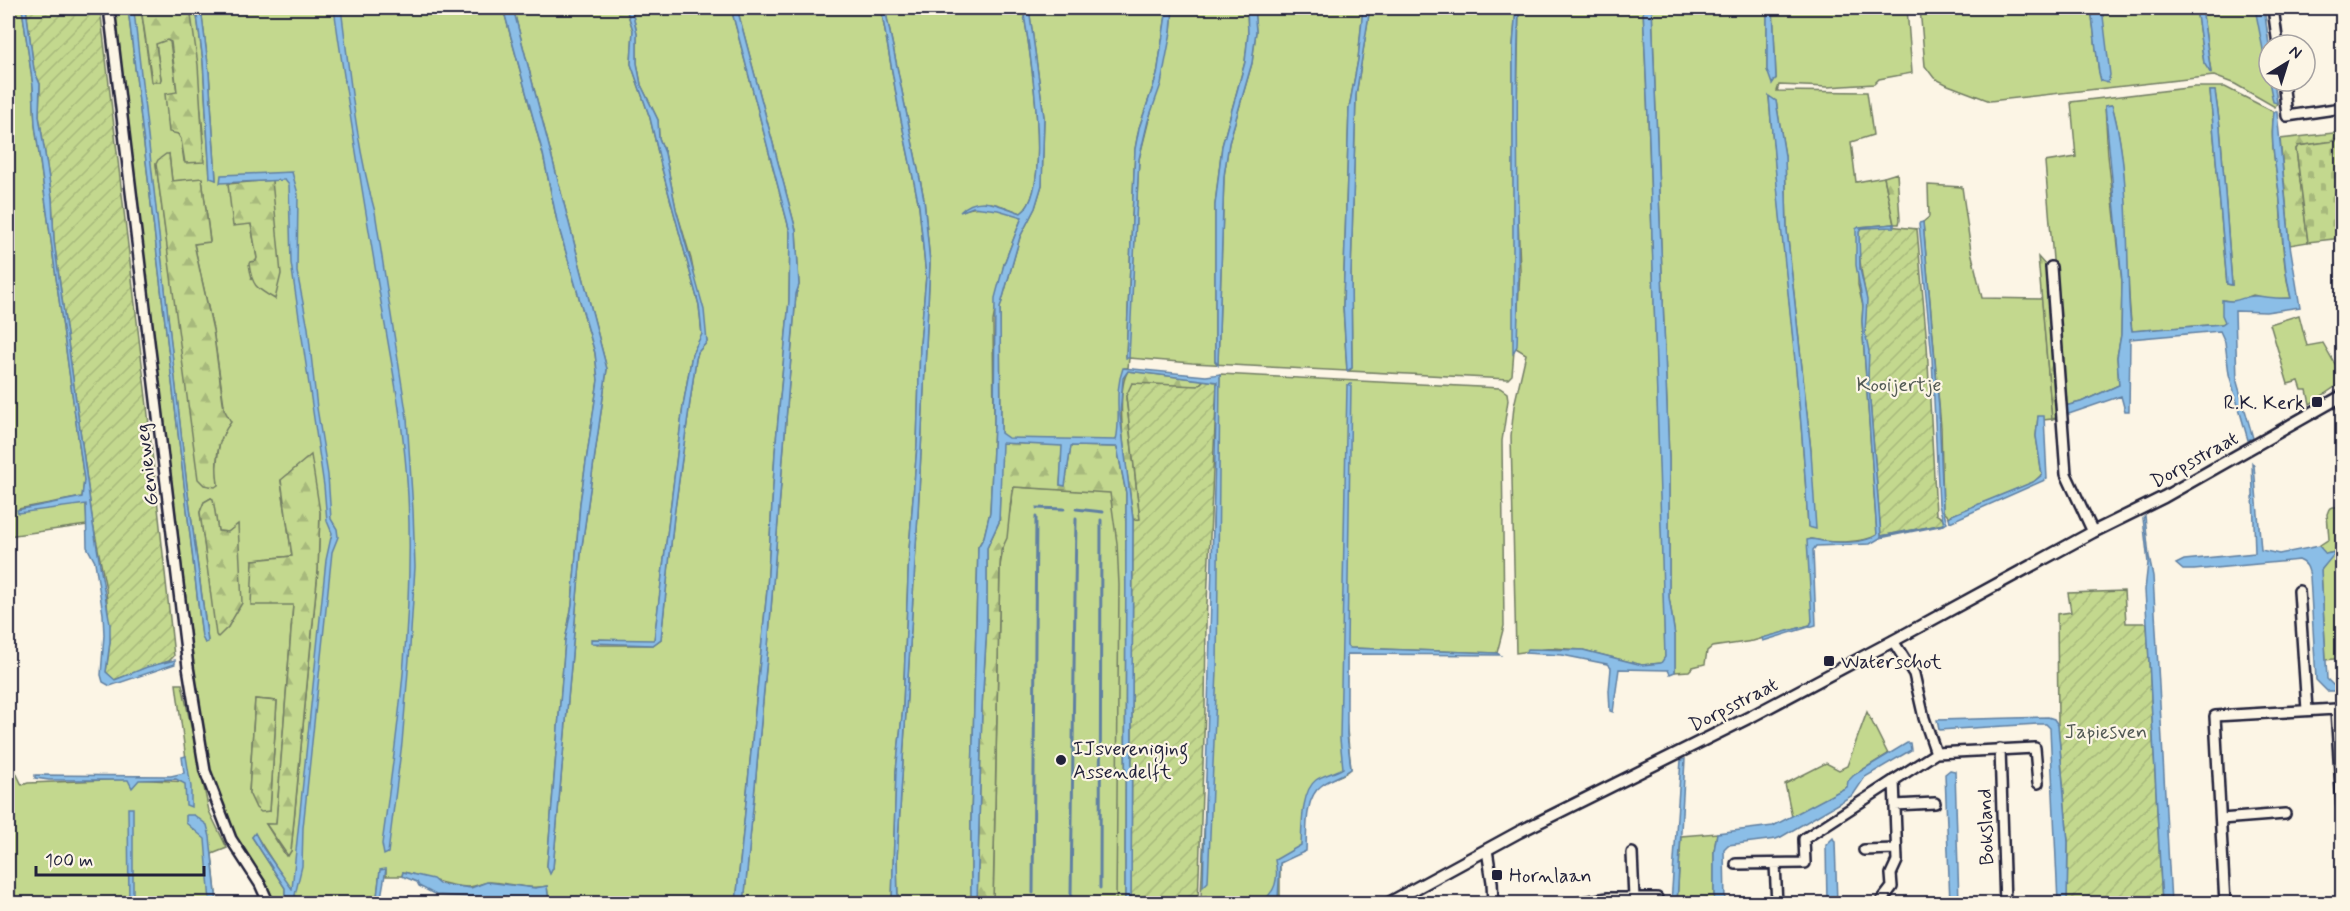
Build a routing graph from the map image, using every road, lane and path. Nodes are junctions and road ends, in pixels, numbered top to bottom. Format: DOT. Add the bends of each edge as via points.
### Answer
graph roads {
  1 [pos="109,8"];
  2 [pos="2273,8"];
  3 [pos="2276,33"];
  4 [pos="2284,93"];
  5 [pos="2343,108"];
  6 [pos="2051,267"];
  7 [pos="2343,396"];
  8 [pos="2093,532"];
  9 [pos="2300,591"];
  10 [pos="1893,641"];
  11 [pos="2307,710"];
  12 [pos="2000,749"];
  13 [pos="1936,753"];
  14 [pos="1894,780"];
  15 [pos="2037,783"];
  16 [pos="1935,803"];
  17 [pos="1895,805"];
  18 [pos="2343,806"];
  19 [pos="2285,814"];
  20 [pos="2221,819"];
  21 [pos="1896,849"];
  22 [pos="1487,850"];
  23 [pos="1864,850"];
  24 [pos="1632,854"];
  25 [pos="1736,864"];
  26 [pos="1776,864"];
  27 [pos="1634,898"];
  28 [pos="1657,898"];
  29 [pos="269,903"];
  30 [pos="1387,903"];
  31 [pos="1493,903"];
  32 [pos="1571,903"];
  33 [pos="1777,903"];
  34 [pos="1882,903"];
  35 [pos="2005,903"];
  36 [pos="2225,903"];
  1 -- 29 [label="street, Genieweg" via="188,667 205,771 231,839"];
  2 -- 3 [label="street"];
  4 -- 5 [label="street" via="2287,116"];
  6 -- 8 [label="street" via="2066,474"];
  7 -- 8 [label="street, Dorpsstraat" via="2164,497"];
  8 -- 10 [label="street, Dorpsstraat"];
  9 -- 11 [label="street"];
  10 -- 13 [label="street" via="1914,674"];
  10 -- 22 [label="street, Dorpsstraat"];
  11 -- 18 [label="street" via="2336,709"];
  11 -- 20 [label="street" via="2215,716"];
  12 -- 13 [label="street"];
  12 -- 15 [label="street" via="2035,748"];
  12 -- 35 [label="street, Boksland"];
  13 -- 14 [label="street"];
  14 -- 17 [label="street"];
  14 -- 26 [label="street" via="1804,839 1804,863"];
  16 -- 17 [label="street"];
  17 -- 21 [label="street"];
  19 -- 20 [label="street"];
  20 -- 36 [label="street"];
  21 -- 23 [label="street"];
  21 -- 34 [label="street" via="1892,887"];
  22 -- 30 [label="street, Dorpsstraat"];
  22 -- 31 [label="street"];
  24 -- 27 [label="street"];
  25 -- 26 [label="street"];
  26 -- 33 [label="street"];
  27 -- 28 [label="street"];
  27 -- 32 [label="street" via="1608,897"];
}
